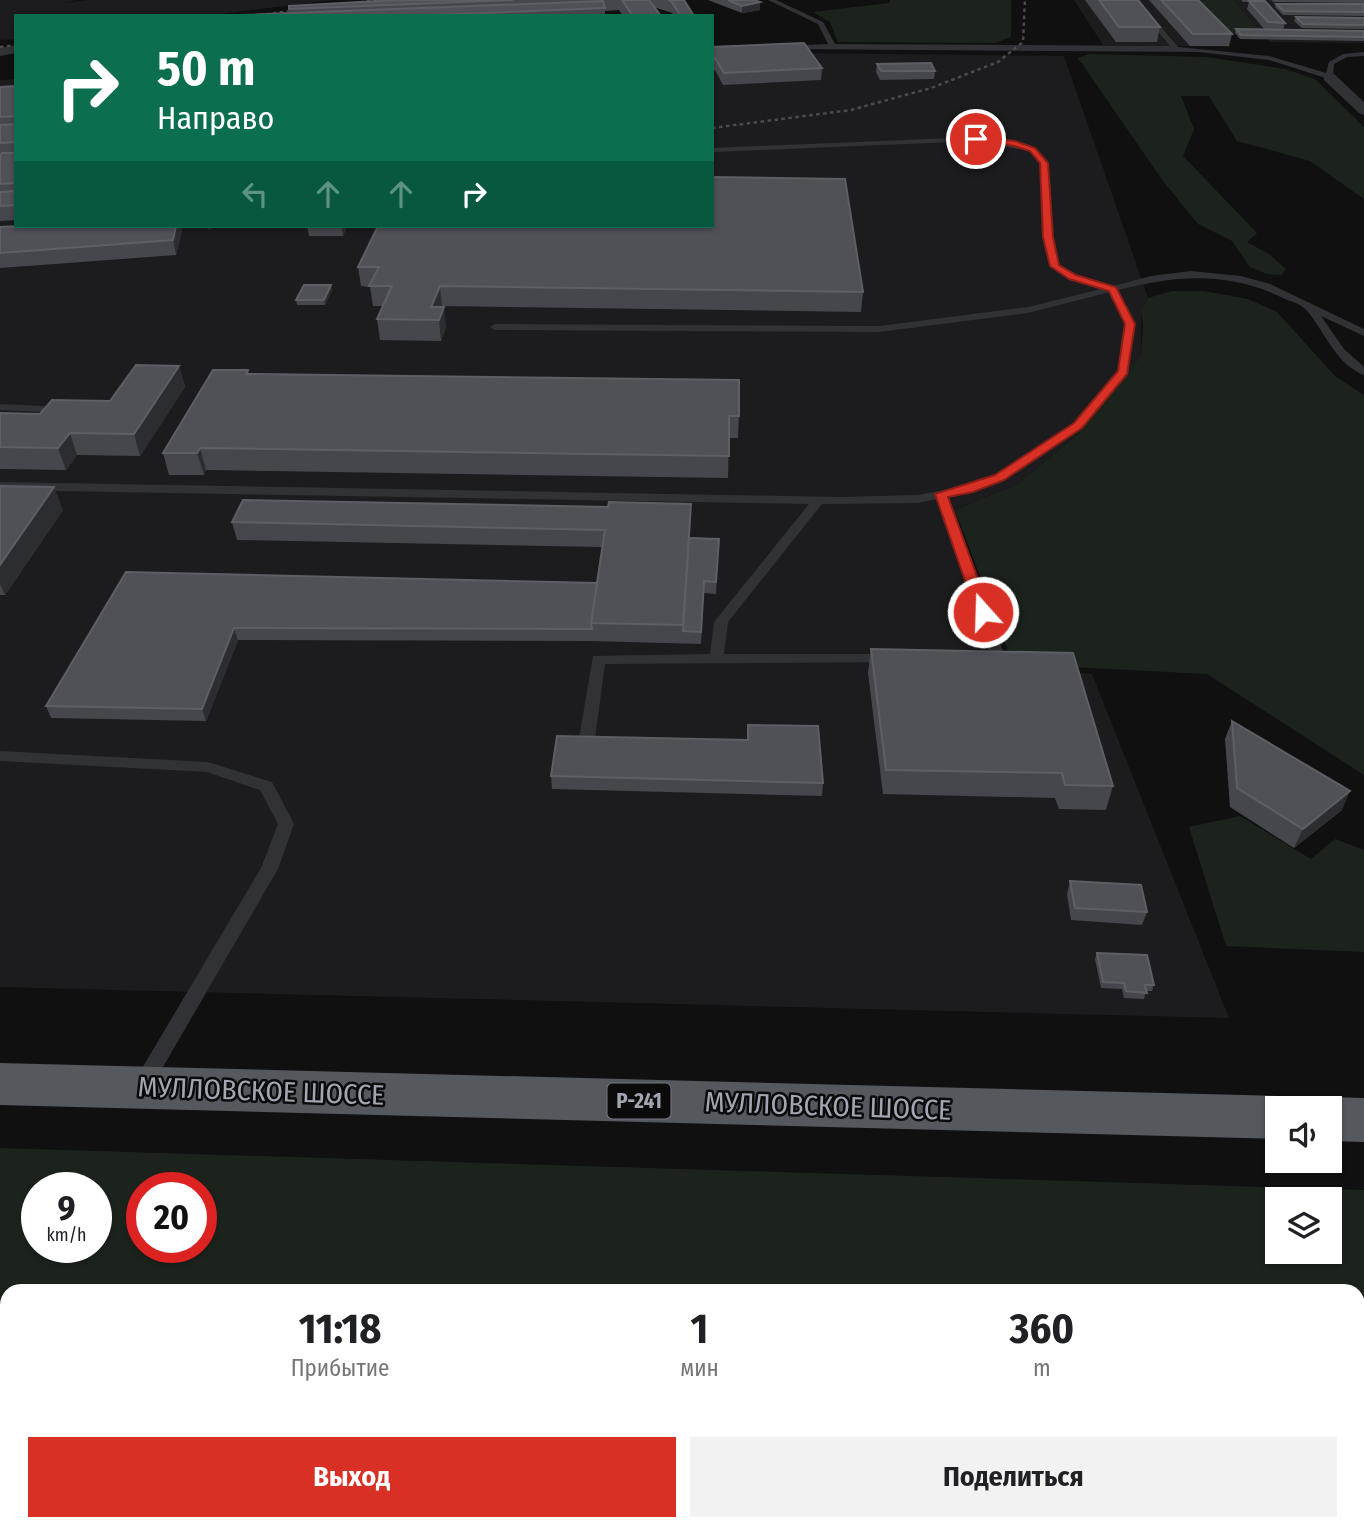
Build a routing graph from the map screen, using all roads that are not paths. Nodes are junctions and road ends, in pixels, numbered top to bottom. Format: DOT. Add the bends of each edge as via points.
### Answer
graph roads {
  1 [pos="771,0"];
  2 [pos="1135,0"];
  3 [pos="832,46"];
  4 [pos="779,47"];
  5 [pos="1177,50"];
  6 [pos="1364,54"];
  7 [pos="1329,77"];
  8 [pos="1364,110"];
  9 [pos="714,150"];
  10 [pos="1113,289"];
  11 [pos="1311,307"];
  12 [pos="495,327"];
  13 [pos="1364,333"];
  14 [pos="1364,372"];
  15 [pos="0,407"];
  16 [pos="78,410"];
  17 [pos="0,486"];
  18 [pos="941,494"];
  19 [pos="818,501"];
  20 [pos="717,657"];
  21 [pos="905,659"];
  22 [pos="973,660"];
  23 [pos="587,737"];
  24 [pos="0,756"];
  25 [pos="0,1084"];
  26 [pos="141,1088"];
  27 [pos="1265,1118"];
  28 [pos="1342,1119"];
  29 [pos="1364,1120"];
  1 -- 3 [label="lane" via="821,23"];
  2 -- 5 [label="lane"];
  3 -- 4 [label="lane"];
  3 -- 5 [label="lane"];
  5 -- 7 [label="lane" via="1274,57"];
  6 -- 7 [label="lane" via="1345,55 1331,63"];
  7 -- 8 [label="street"];
  9 -- 10 [label="lane" via="976,139 1032,149 1044,163 1048,237 1055,266 1073,277"];
  10 -- 11 [label="lane" via="1151,279 1214,275 1267,286"];
  10 -- 12 [label="lane" via="1028,310 879,329"];
  10 -- 18 [label="lane" via="1130,324 1124,372 1110,390 1078,426 1026,461 999,477"];
  11 -- 13 [label="lane"];
  11 -- 14 [label="lane" via="1335,348"];
  15 -- 16 [label="lane"];
  17 -- 19 [label="lane"];
  18 -- 19 [label="lane" via="918,499"];
  18 -- 22 [label="lane" via="999,660"];
  19 -- 20 [label="lane" via="721,622"];
  20 -- 21 [label="lane"];
  20 -- 23 [label="lane" via="598,659"];
  24 -- 26 [label="lane" via="208,767 266,786 286,824 269,869"];
  25 -- 26 [label="highway, МУЛЛОВСКОЕ ШОССЕ / Р-241"];
  26 -- 27 [label="highway, МУЛЛОВСКОЕ ШОССЕ / Р-241"];
  28 -- 29 [label="highway"];
}
